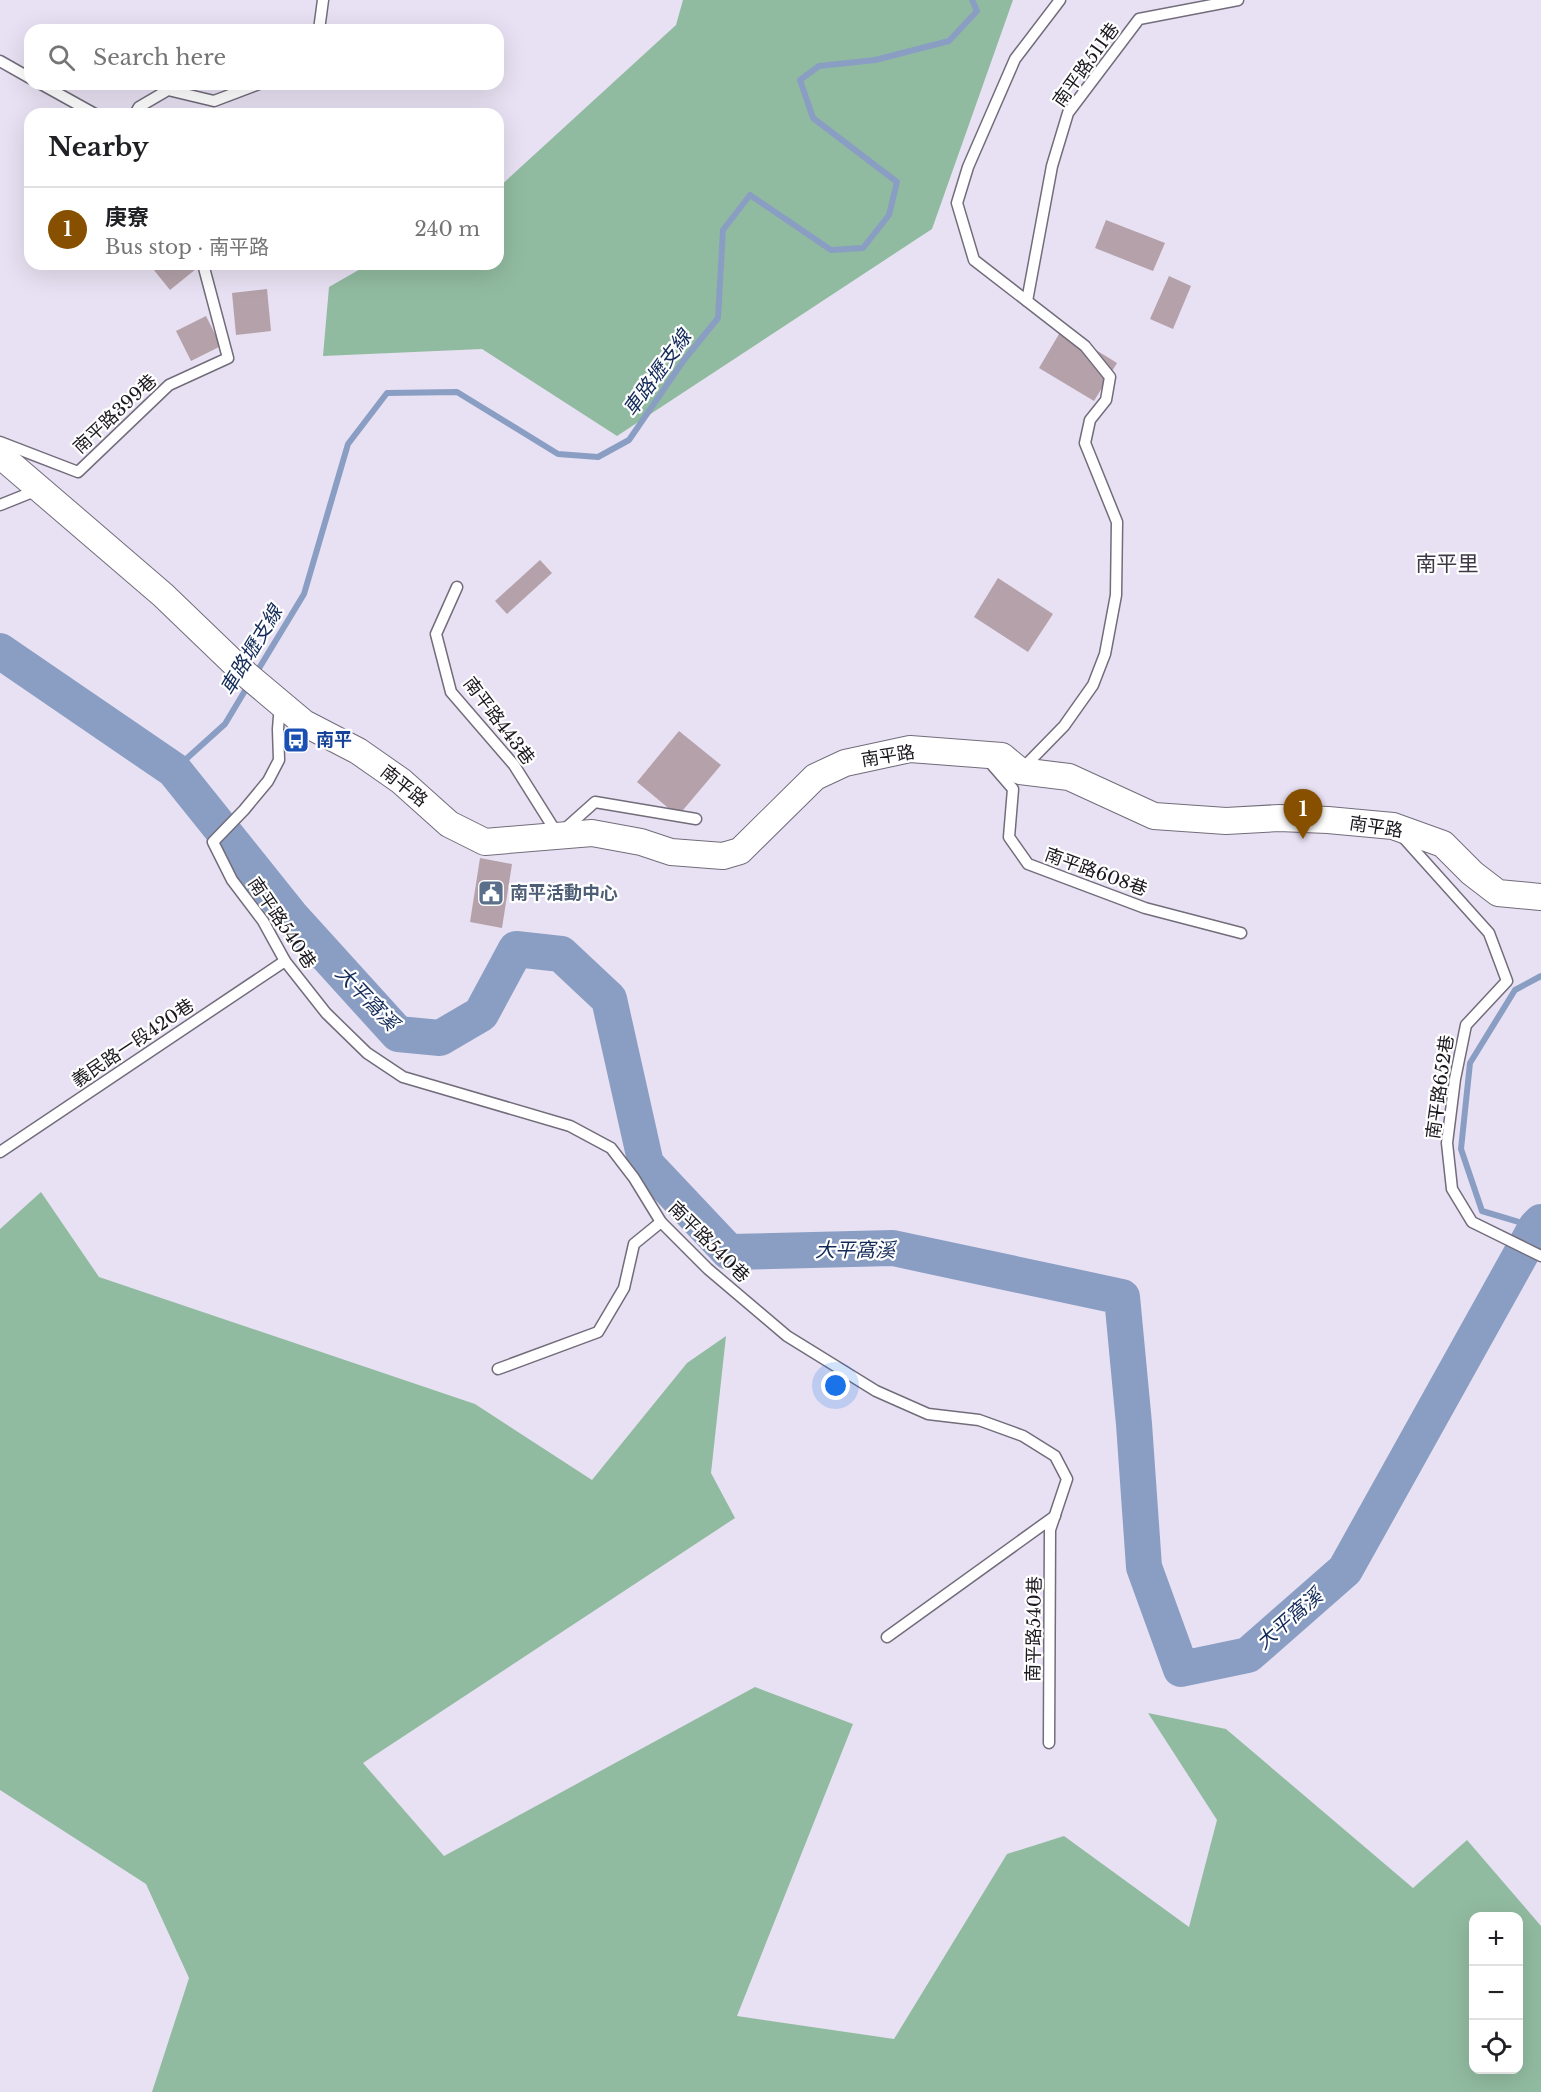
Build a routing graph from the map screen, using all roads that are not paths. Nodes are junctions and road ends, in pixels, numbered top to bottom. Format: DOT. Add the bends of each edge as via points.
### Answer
graph roads {
  1 [pos="323,0"];
  2 [pos="1060,0"];
  3 [pos="1238,0"];
  4 [pos="320,24"];
  5 [pos="0,61"];
  6 [pos="24,75"];
  7 [pos="52,90"];
  8 [pos="168,90"];
  9 [pos="168,90"];
  10 [pos="243,90"];
  11 [pos="84,108"];
  12 [pos="138,108"];
  13 [pos="205,270"];
  14 [pos="1027,301"];
  15 [pos="0,442"];
  16 [pos="0,455"];
  17 [pos="40,488"];
  18 [pos="0,505"];
  19 [pos="457,587"];
  20 [pos="280,703"];
  21 [pos="982,754"];
  22 [pos="1020,771"];
  23 [pos="696,819"];
  24 [pos="1393,826"];
  25 [pos="558,836"];
  26 [pos="1541,897"];
  27 [pos="1240,933"];
  28 [pos="285,960"];
  29 [pos="0,1152"];
  30 [pos="661,1222"];
  31 [pos="1541,1256"];
  32 [pos="498,1369"];
  33 [pos="1055,1516"];
  34 [pos="886,1637"];
  35 [pos="1049,1743"];
  1 -- 4 [label="lane"];
  2 -- 14 [label="lane" via="1015,59 968,167 957,203 974,260"];
  3 -- 14 [label="lane, 南平路511巷" via="1139,19 1068,113 1052,166"];
  5 -- 6 [label="lane"];
  7 -- 11 [label="lane"];
  8 -- 12 [label="lane"];
  9 -- 10 [label="lane" via="213,101"];
  13 -- 15 [label="lane, 南平路399巷" via="228,358 169,385 78,472"];
  14 -- 22 [label="lane" via="1085,346 1110,377 1106,400 1090,420 1085,443 1117,522 1116,595 1105,654 1093,685 1064,726"];
  16 -- 17 [label="street"];
  17 -- 18 [label="lane"];
  17 -- 20 [label="street, 南平路"];
  19 -- 25 [label="lane, 南平路443巷" via="436,634 452,692 514,765"];
  20 -- 25 [label="street, 南平路" via="304,723 358,751 400,780 449,824 485,842"];
  20 -- 28 [label="lane, 南平路540巷" via="279,760 268,781 213,842 232,880 263,921"];
  21 -- 22 [label="street, 南平路" via="1002,756"];
  21 -- 25 [label="street, 南平路" via="910,749 844,763 815,777 740,851 723,856 671,852 592,833"];
  21 -- 27 [label="lane, 南平路608巷" via="1013,789 1009,837 1028,864 1145,908"];
  22 -- 24 [label="street, 南平路" via="1069,777 1154,816 1226,821 1328,820"];
  23 -- 25 [label="lane" via="595,802"];
  24 -- 26 [label="street, 南平路" via="1443,844 1498,893"];
  24 -- 31 [label="lane, 南平路652巷" via="1489,933 1507,981 1466,1025 1448,1143 1452,1189 1472,1222"];
  28 -- 29 [label="lane, 義民路一段420巷"];
  28 -- 30 [label="lane, 南平路540巷" via="326,1013 367,1053 403,1077 570,1126 611,1148"];
  30 -- 32 [label="lane" via="634,1244 624,1288 598,1332"];
  30 -- 33 [label="lane, 南平路540巷" via="708,1269 787,1336 876,1390 928,1414 979,1420 1023,1436 1055,1456 1067,1479"];
  33 -- 34 [label="lane"];
  33 -- 35 [label="lane, 南平路540巷" via="1050,1530"];
}
